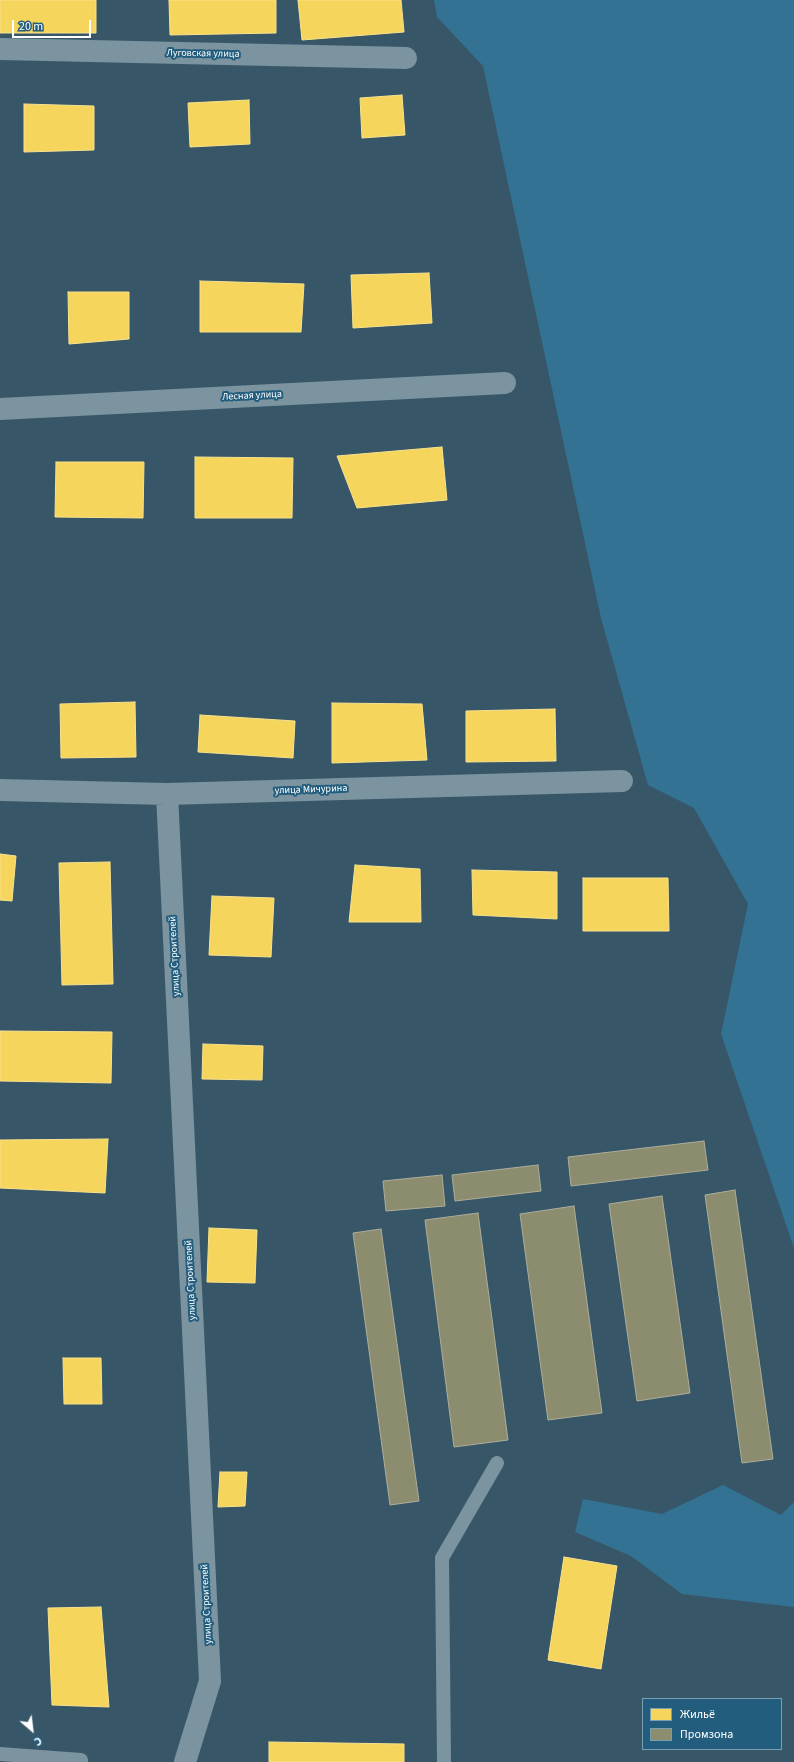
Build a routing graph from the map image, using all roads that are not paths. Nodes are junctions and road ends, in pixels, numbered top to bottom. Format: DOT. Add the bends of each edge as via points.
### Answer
graph roads {
  1 [pos="0,49"];
  2 [pos="406,58"];
  3 [pos="505,383"];
  4 [pos="0,409"];
  5 [pos="622,781"];
  6 [pos="0,790"];
  7 [pos="167,794"];
  8 [pos="497,1463"];
  9 [pos="0,1754"];
  10 [pos="81,1762"];
  11 [pos="185,1762"];
  12 [pos="444,1762"];
  1 -- 2 [label="street, Луговская улица"];
  3 -- 4 [label="street, Лесная улица"];
  5 -- 7 [label="street, улица Мичурина"];
  6 -- 7 [label="street, улица Мичурина"];
  7 -- 11 [label="street, улица Строителей" via="210,1681"];
  8 -- 12 [label="lane" via="442,1558"];
  9 -- 10 [label="lane"];
}
